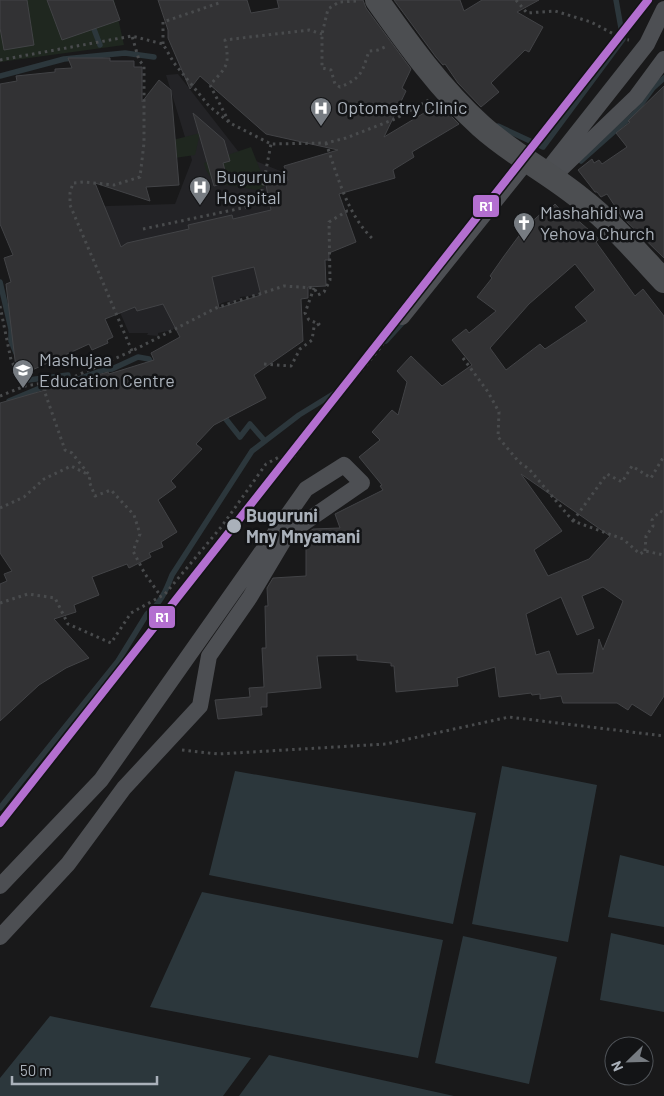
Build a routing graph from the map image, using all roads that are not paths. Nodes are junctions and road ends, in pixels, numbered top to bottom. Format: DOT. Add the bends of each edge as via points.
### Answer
graph roads {
  1 [pos="378,1"];
  2 [pos="664,9"];
  3 [pos="664,59"];
  4 [pos="542,170"];
  5 [pos="664,281"];
  6 [pos="402,317"];
  7 [pos="0,886"];
  8 [pos="0,937"];
  1 -- 4 [label="street" via="446,90 480,125"];
  2 -- 4 [label="street" via="647,44"];
  3 -- 4 [label="street" via="636,97 563,167"];
  4 -- 5 [label="street" via="614,228"];
  4 -- 6 [label="street"];
  7 -- 8 [label="street" via="101,780 306,489 344,465 362,483 284,540 209,656 200,706 124,788 68,864"];
}
